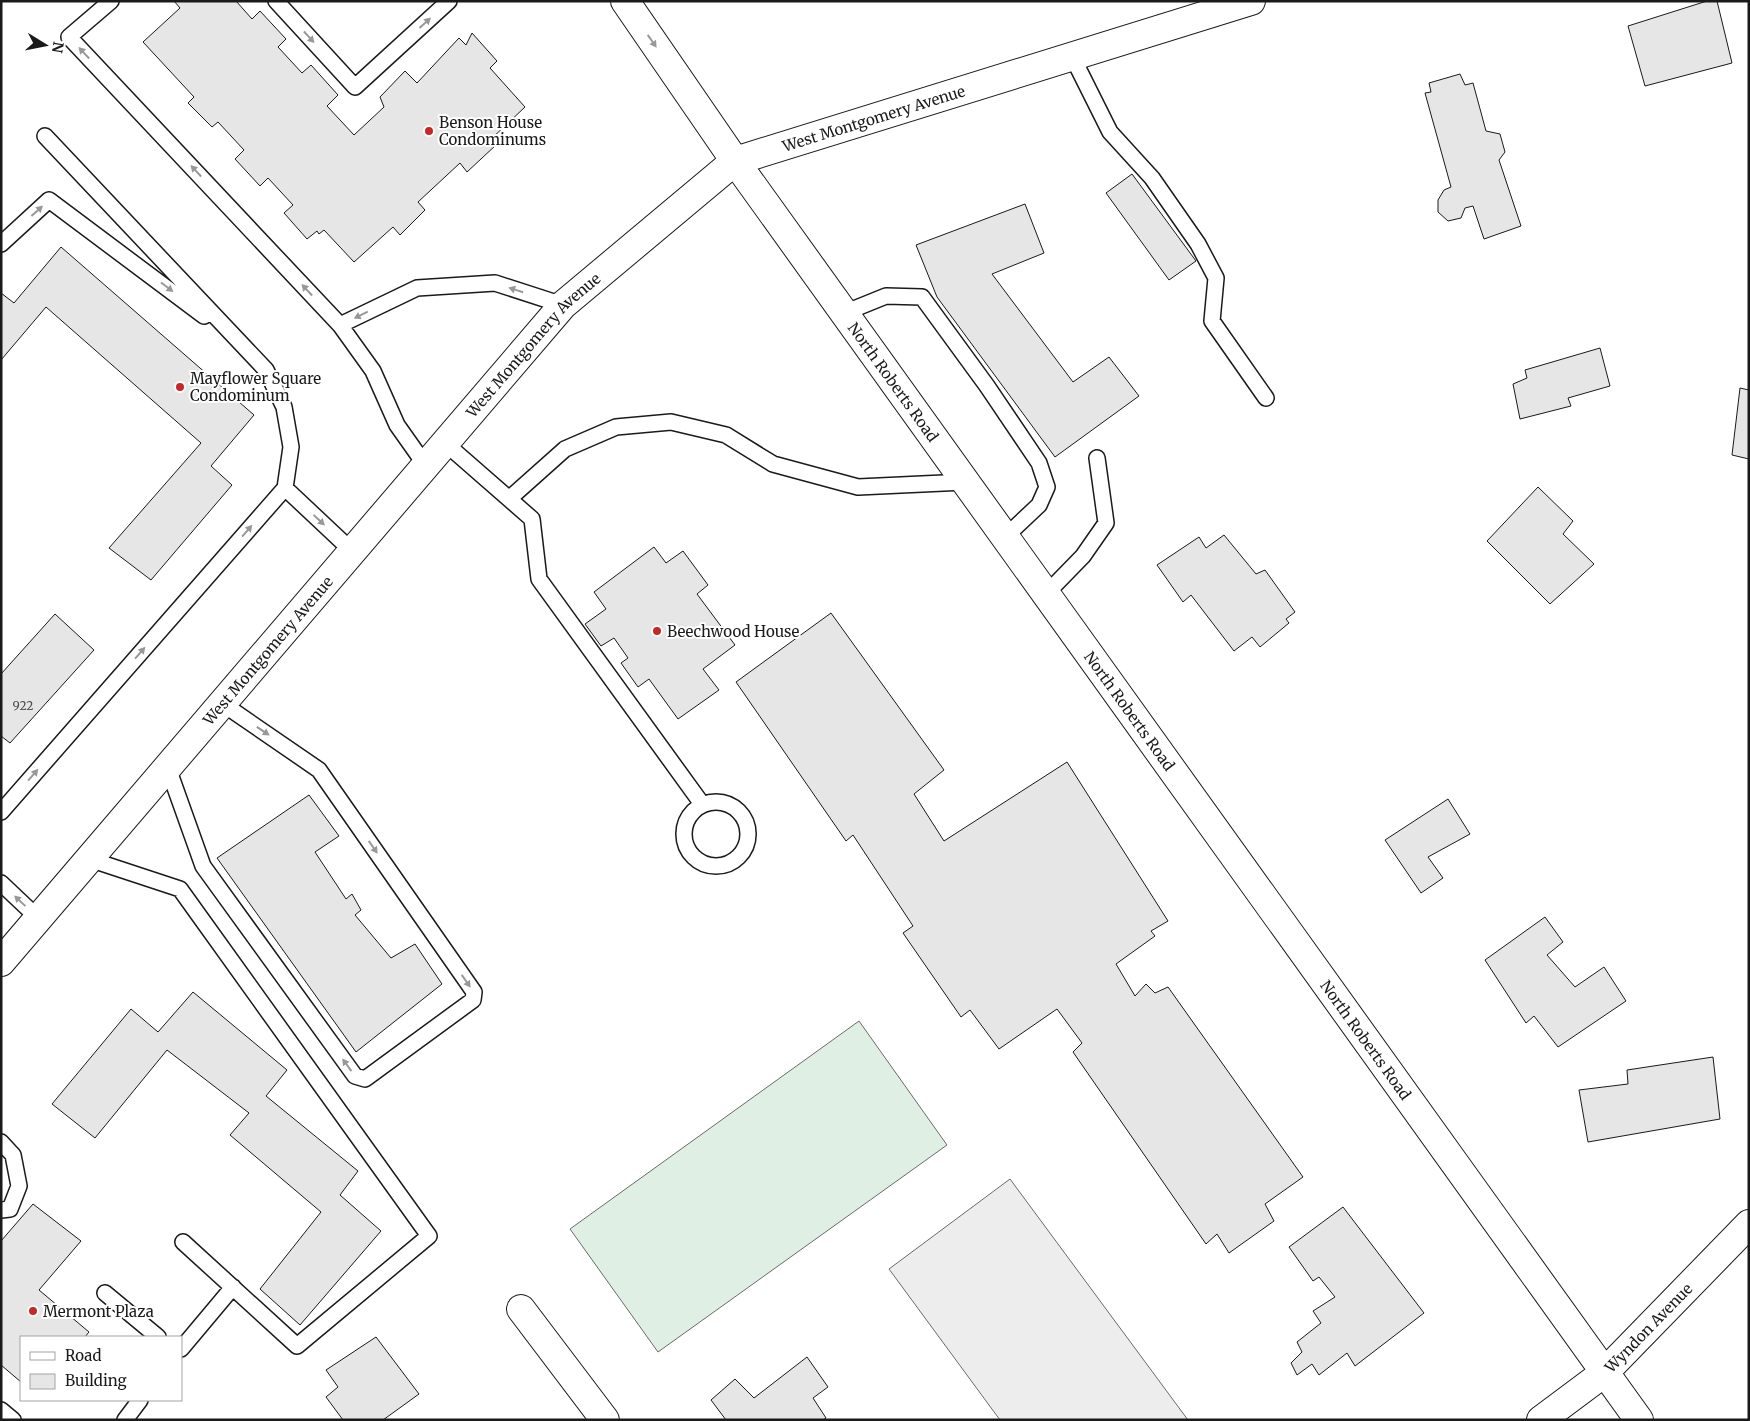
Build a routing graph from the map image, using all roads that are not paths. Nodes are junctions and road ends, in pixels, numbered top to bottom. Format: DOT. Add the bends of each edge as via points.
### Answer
graph roads {
  1 [pos="112,1"];
  2 [pos="276,1"];
  3 [pos="449,1"];
  4 [pos="625,1"];
  5 [pos="1250,1"];
  6 [pos="1072,56"];
  7 [pos="45,136"];
  8 [pos="734,161"];
  9 [pos="1,244"];
  10 [pos="563,305"];
  11 [pos="844,313"];
  12 [pos="340,325"];
  13 [pos="237,340"];
  14 [pos="1266,398"];
  15 [pos="445,442"];
  16 [pos="1097,458"];
  17 [pos="426,466"];
  18 [pos="965,482"];
  19 [pos="285,488"];
  20 [pos="509,499"];
  21 [pos="1005,537"];
  22 [pos="352,551"];
  23 [pos="1045,594"];
  24 [pos="222,704"];
  25 [pos="168,768"];
  26 [pos="702,804"];
  27 [pos="1,812"];
  28 [pos="89,859"];
  29 [pos="1,883"];
  30 [pos="39,919"];
  31 [pos="1,962"];
  32 [pos="1,1142"];
  33 [pos="1,1210"];
  34 [pos="1749,1224"];
  35 [pos="183,1242"];
  36 [pos="233,1287"];
  37 [pos="104,1292"];
  38 [pos="521,1309"];
  39 [pos="157,1336"];
  40 [pos="182,1348"];
  41 [pos="1604,1373"];
  42 [pos="139,1401"];
  43 [pos="1,1410"];
  44 [pos="13,1420"];
  45 [pos="124,1420"];
  46 [pos="605,1420"];
  47 [pos="1540,1420"];
  48 [pos="1639,1420"];
  12 -- 1 [label="lane, one-way" via="69,37"];
  2 -- 3 [label="lane, one-way" via="355,87"];
  4 -- 8 [label="street, North Roberts Road, one-way"];
  5 -- 6 [label="street, West Montgomery Avenue"];
  6 -- 8 [label="street, West Montgomery Avenue"];
  6 -- 14 [label="lane" via="1110,132 1152,178 1198,244 1216,278 1212,321"];
  7 -- 13 [label="lane"];
  8 -- 10 [label="street, West Montgomery Avenue"];
  8 -- 11 [label="street, North Roberts Road"];
  9 -- 13 [label="lane, one-way" via="50,200"];
  10 -- 12 [label="lane, one-way" via="495,283 417,288"];
  10 -- 15 [label="street, West Montgomery Avenue"];
  11 -- 18 [label="street, North Roberts Road"];
  11 -- 21 [label="lane" via="886,296 922,297 987,386 1039,463 1048,487 1039,505"];
  12 -- 17 [label="lane" via="373,371 397,425"];
  13 -- 19 [label="lane" via="266,370 284,407 291,447"];
  15 -- 17 [label="street, West Montgomery Avenue"];
  15 -- 20 [label="lane"];
  16 -- 23 [label="lane" via="1106,522 1083,556"];
  17 -- 22 [label="street, West Montgomery Avenue"];
  18 -- 20 [label="lane" via="858,487 773,464 726,435 672,422 616,427 565,449"];
  18 -- 21 [label="street, North Roberts Road"];
  19 -- 22 [label="lane, one-way"];
  27 -- 19 [label="lane, one-way"];
  20 -- 26 [label="lane" via="532,519 539,579"];
  21 -- 23 [label="street, North Roberts Road"];
  22 -- 24 [label="street, West Montgomery Avenue"];
  23 -- 41 [label="street, North Roberts Road"];
  24 -- 25 [label="street, West Montgomery Avenue"];
  24 -- 25 [label="lane, one-way" via="319,770 474,992 473,1000 365,1079 355,1076 203,866"];
  25 -- 28 [label="street, West Montgomery Avenue"];
  26 -- 26 [label="lane" via="685,823 683,836 686,848 705,864 718,866 730,863 740,856 747,844 749,831 746,819 727,802 714,800"];
  28 -- 30 [label="street, West Montgomery Avenue"];
  28 -- 36 [label="lane" via="180,889 429,1236 296,1346"];
  30 -- 29 [label="lane, one-way"];
  30 -- 31 [label="street, West Montgomery Avenue"];
  32 -- 33 [label="lane" via="13,1156 19,1186 10,1209"];
  34 -- 41 [label="street, Wyndon Avenue"];
  35 -- 36 [label="lane"];
  36 -- 40 [label="lane"];
  37 -- 39 [label="lane"];
  38 -- 46 [label="street"];
  41 -- 47 [label="street, Wyndon Avenue"];
  41 -- 48 [label="street, North Roberts Road"];
  42 -- 45 [label="lane"];
  43 -- 44 [label="lane"];
}
